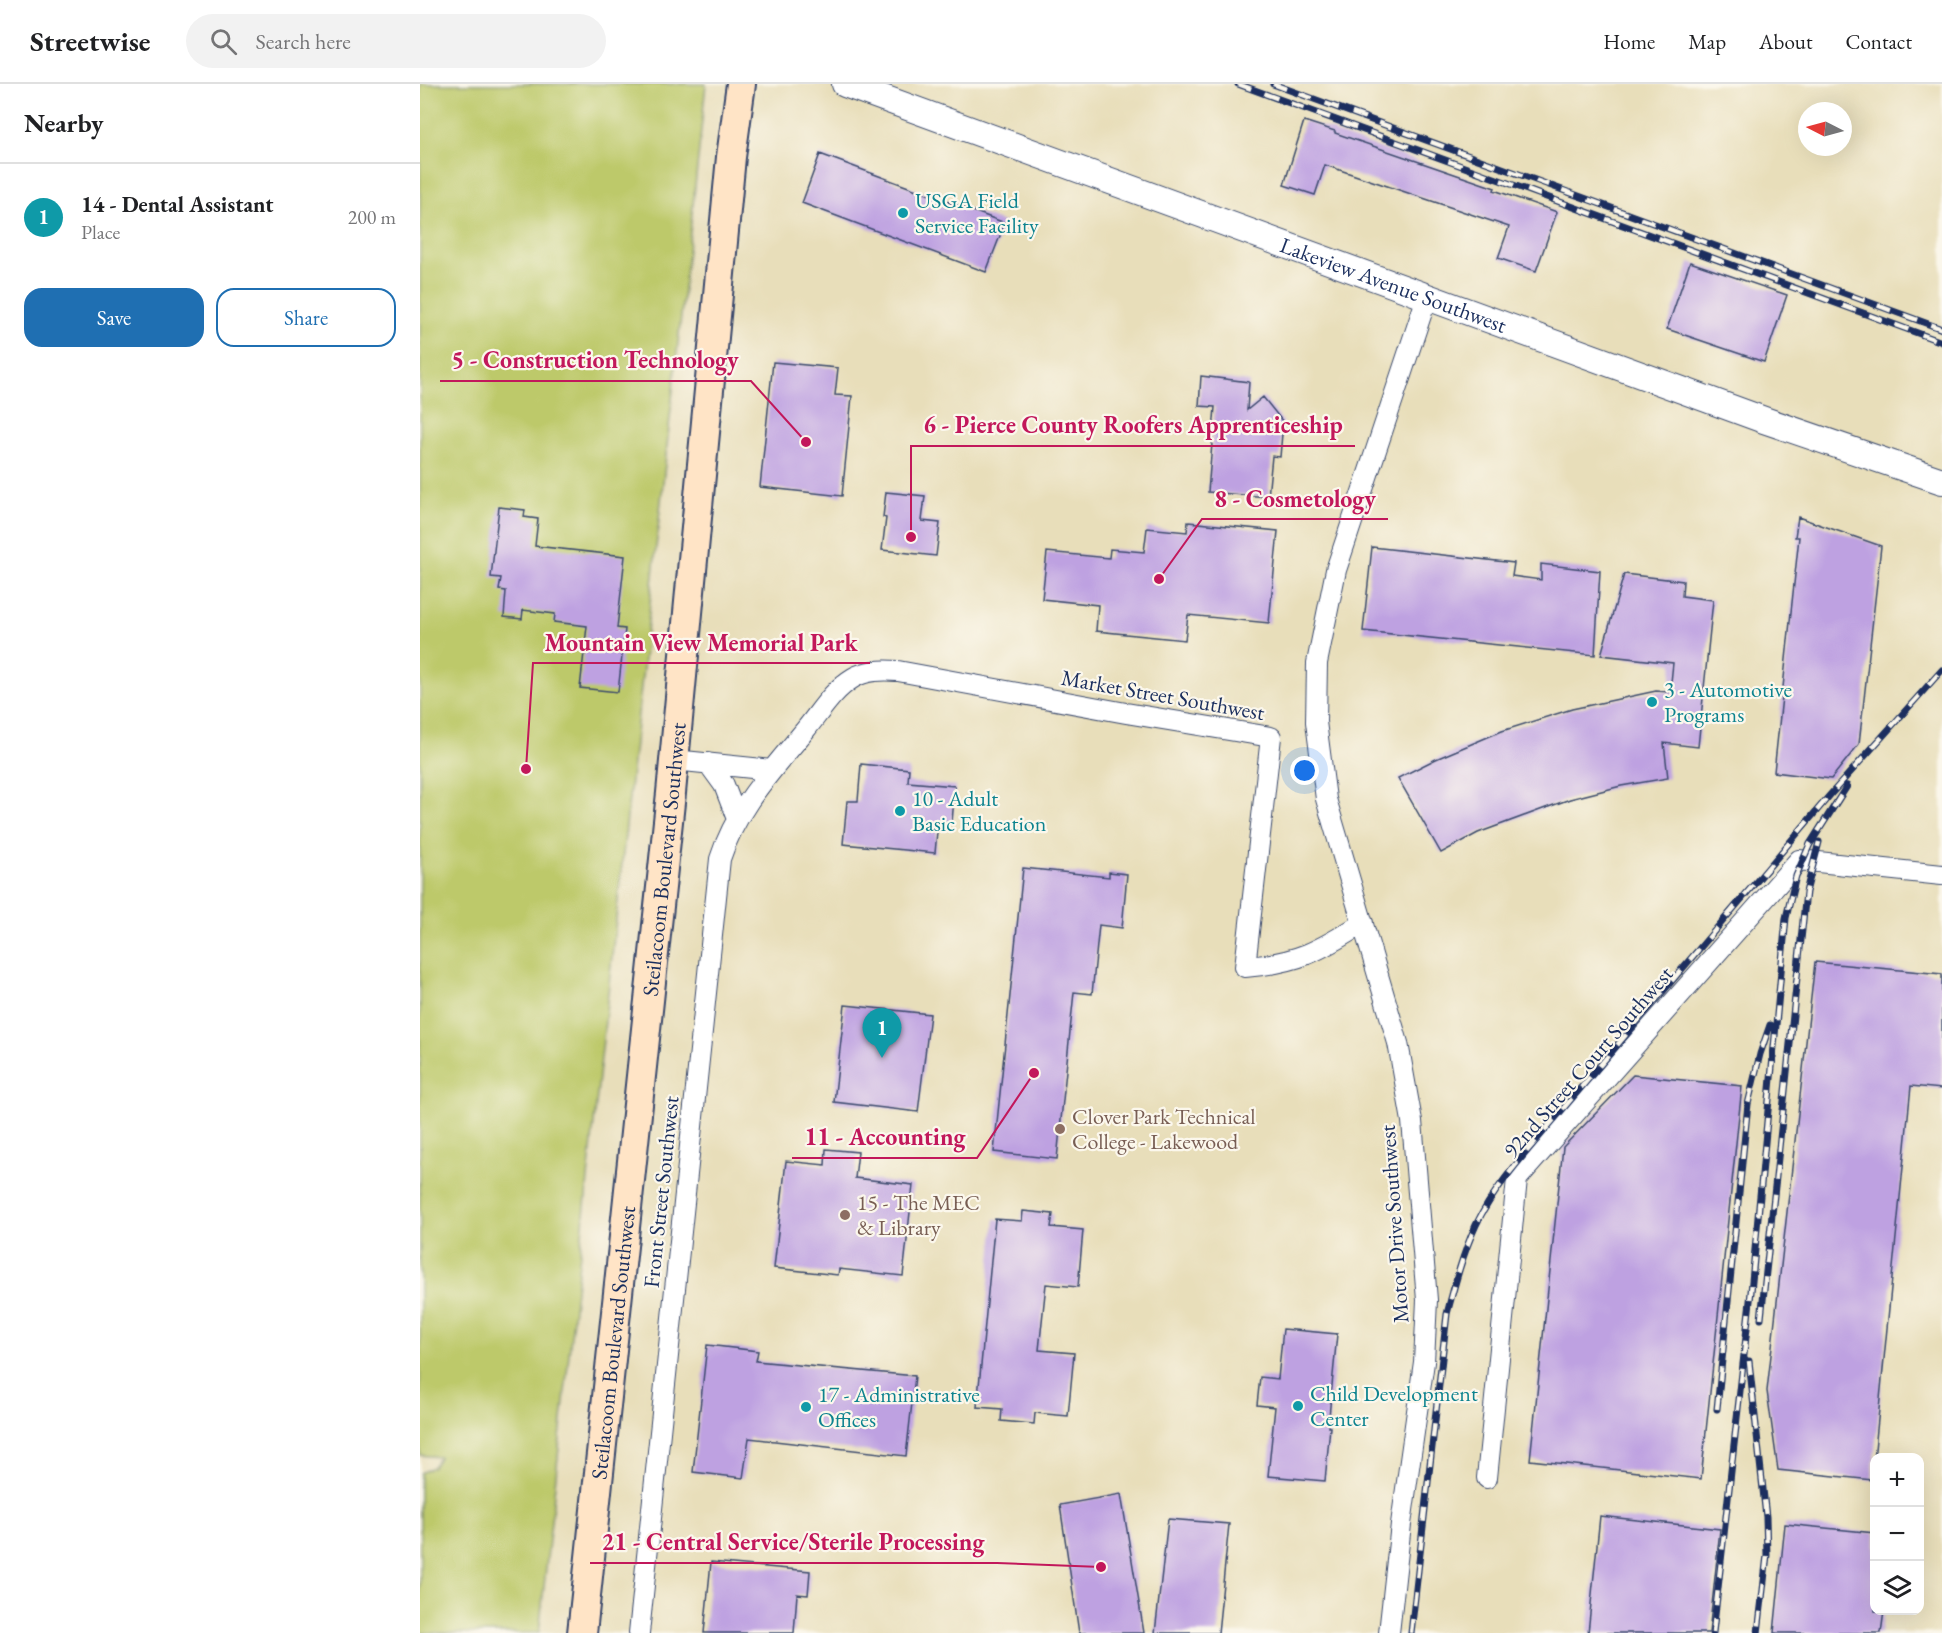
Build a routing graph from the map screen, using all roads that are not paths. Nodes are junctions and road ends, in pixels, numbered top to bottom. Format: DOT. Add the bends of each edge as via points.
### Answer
graph roads {
  1 [pos="741,84"];
  2 [pos="845,84"];
  3 [pos="1427,297"];
  4 [pos="1942,481"];
  5 [pos="674,760"];
  6 [pos="708,763"];
  7 [pos="772,770"];
  8 [pos="737,819"];
  9 [pos="1942,875"];
  10 [pos="1363,923"];
  11 [pos="1487,1478"];
  12 [pos="582,1633"];
  13 [pos="639,1633"];
  14 [pos="1389,1633"];
  1 -- 5 [label="main road, Steilacoom Boulevard Southwest"];
  2 -- 3 [label="street, Lakeview Avenue Southwest"];
  3 -- 4 [label="street, Lakeview Avenue Southwest"];
  3 -- 10 [label="street, Motor Drive Southwest" via="1336,570 1317,663 1316,722 1326,799"];
  5 -- 6 [label="street"];
  5 -- 12 [label="main road, Steilacoom Boulevard Southwest"];
  6 -- 7 [label="street"];
  6 -- 8 [label="street" via="724,785"];
  7 -- 8 [label="street, Front Street Southwest"];
  7 -- 10 [label="street, Market Street Southwest" via="844,684 881,670 917,673 1271,737 1245,967 1305,956"];
  8 -- 13 [label="street, Front Street Southwest" via="720,862"];
  9 -- 11 [label="street, 92nd Street Court Southwest" via="1799,860 1517,1179"];
  10 -- 14 [label="street, Motor Drive Southwest" via="1398,1043 1412,1121 1427,1300 1424,1362"];
}
